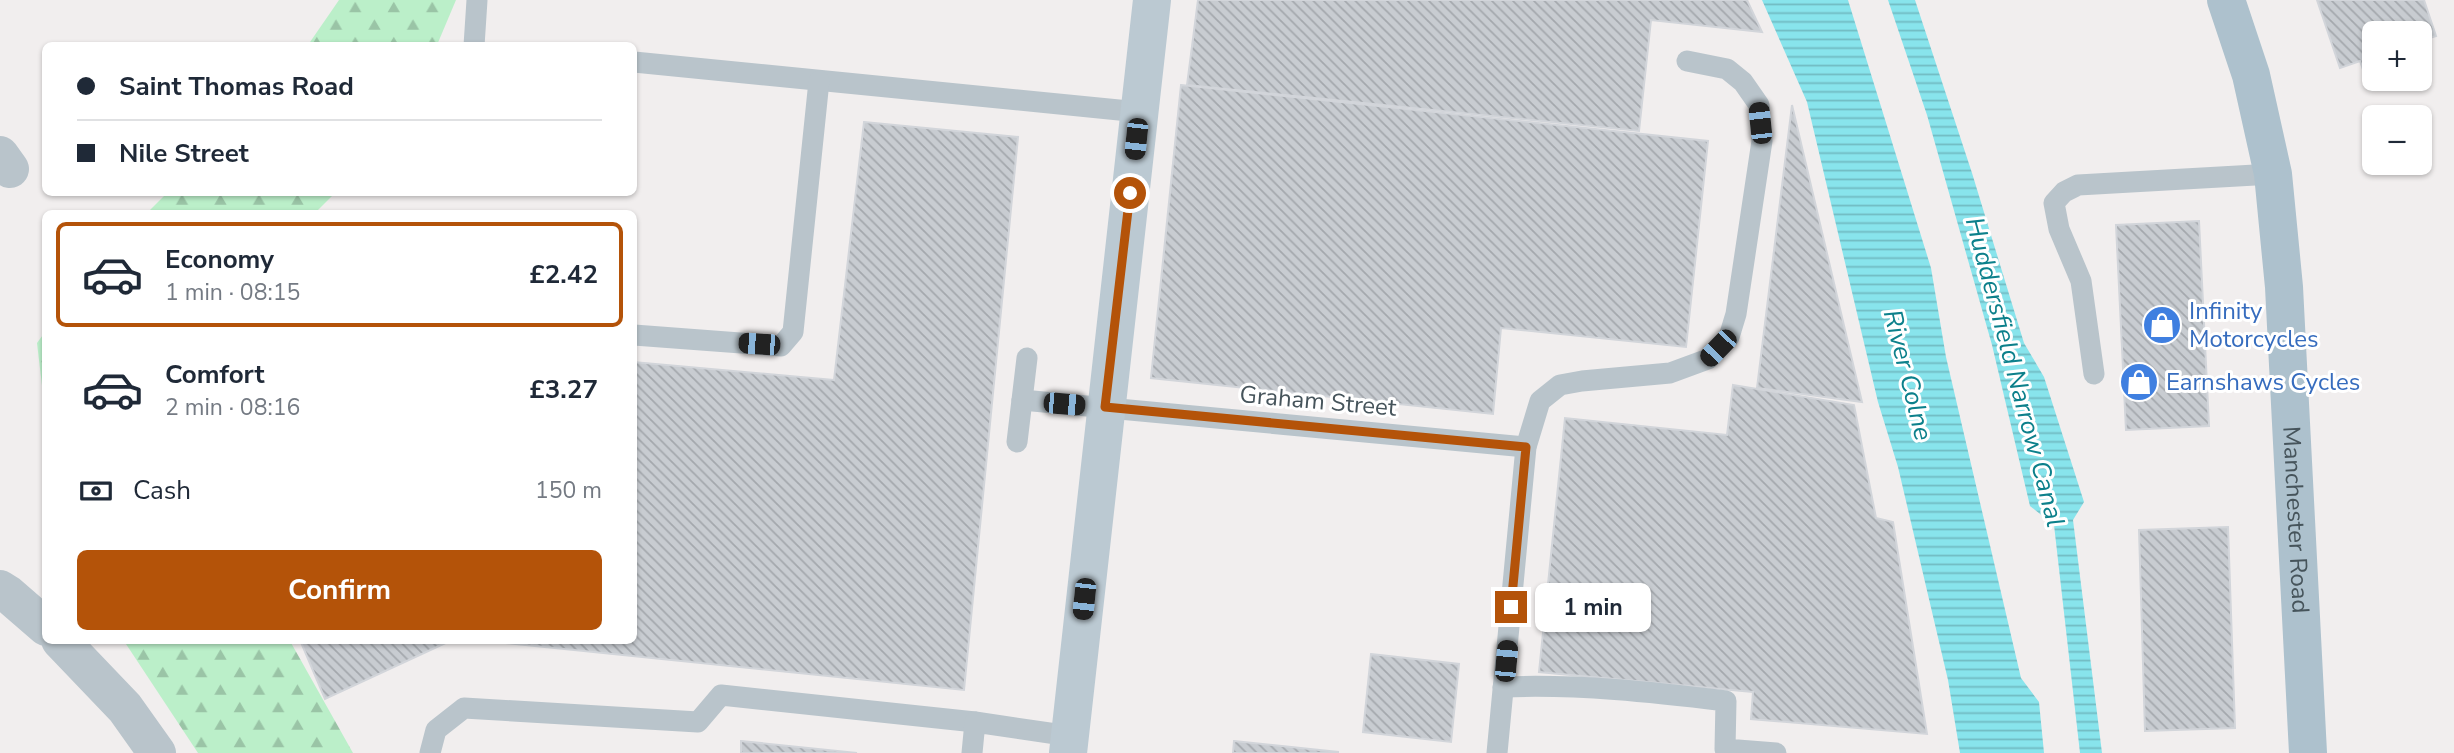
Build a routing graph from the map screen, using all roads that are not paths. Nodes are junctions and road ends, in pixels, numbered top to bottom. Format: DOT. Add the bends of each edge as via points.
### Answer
graph roads {
  1 [pos="477,0"];
  2 [pos="1152,0"];
  3 [pos="2226,0"];
  4 [pos="474,42"];
  5 [pos="1687,61"];
  6 [pos="637,62"];
  7 [pos="819,81"];
  8 [pos="1139,112"];
  9 [pos="2273,174"];
  10 [pos="637,335"];
  11 [pos="1027,358"];
  12 [pos="2094,374"];
  13 [pos="1022,400"];
  14 [pos="1105,407"];
  15 [pos="1017,442"];
  16 [pos="1526,447"];
  17 [pos="0,589"];
  18 [pos="42,624"];
  19 [pos="64,644"];
  20 [pos="1503,687"];
  21 [pos="975,722"];
  22 [pos="1069,744"];
  23 [pos="157,753"];
  24 [pos="430,753"];
  25 [pos="972,753"];
  26 [pos="1497,753"];
  27 [pos="1776,753"];
  28 [pos="2308,753"];
  1 -- 4 [label="lane"];
  2 -- 8 [label="main road"];
  3 -- 9 [label="main road, Manchester Road" via="2251,75"];
  5 -- 16 [label="lane" via="1727,69 1759,105 1762,141 1729,337 1708,359 1670,373 1560,385 1541,401"];
  6 -- 7 [label="lane"];
  7 -- 8 [label="lane"];
  7 -- 10 [label="lane" via="793,332 781,346"];
  8 -- 14 [label="main road"];
  9 -- 12 [label="lane" via="2078,185 2054,203 2059,229 2081,281"];
  9 -- 28 [label="main road, Manchester Road" via="2285,301"];
  11 -- 13 [label="lane"];
  13 -- 14 [label="lane, Graham Street"];
  13 -- 15 [label="lane"];
  14 -- 16 [label="lane, Graham Street"];
  14 -- 22 [label="main road"];
  16 -- 20 [label="lane"];
  17 -- 18 [label="street"];
  19 -- 23 [label="street" via="125,708"];
  20 -- 26 [label="lane"];
  20 -- 27 [label="lane" via="1597,688 1726,701 1725,750"];
  21 -- 22 [label="lane"];
  21 -- 24 [label="lane" via="721,695 698,722 464,708 436,730"];
  21 -- 25 [label="lane"];
}
